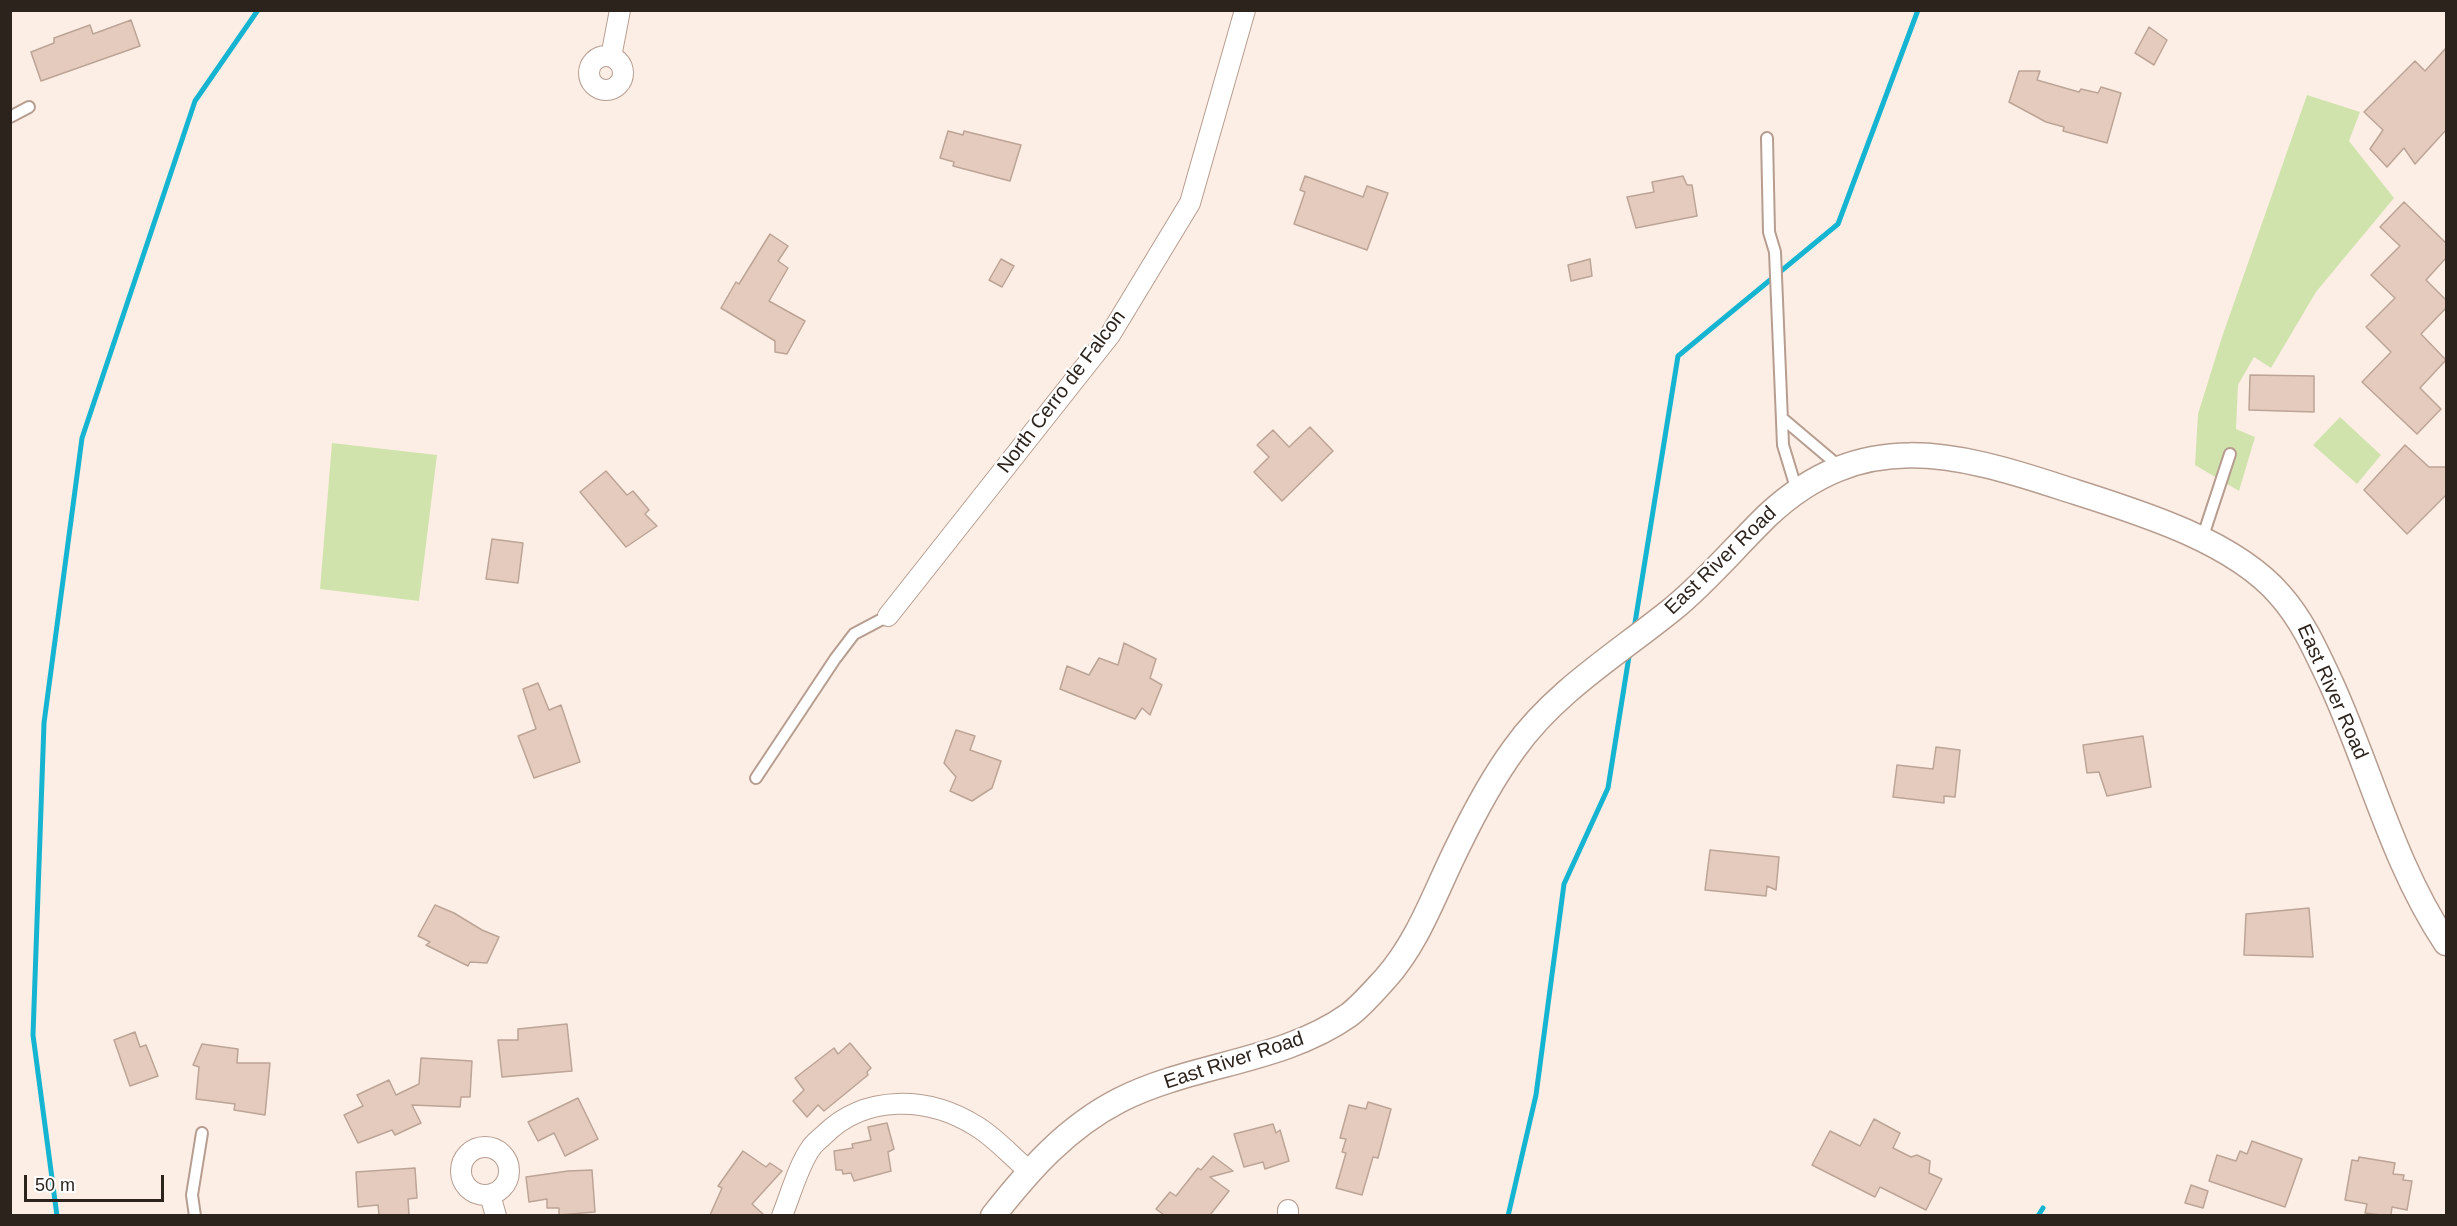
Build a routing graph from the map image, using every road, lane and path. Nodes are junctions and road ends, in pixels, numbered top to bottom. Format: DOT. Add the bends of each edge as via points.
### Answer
graph roads {
  1 [pos="621,10"];
  2 [pos="1245,10"];
  3 [pos="611,57"];
  4 [pos="28,106"];
  5 [pos="10,117"];
  6 [pos="1767,138"];
  7 [pos="1782,418"];
  8 [pos="2230,454"];
  9 [pos="1840,467"];
  10 [pos="1797,491"];
  11 [pos="2202,539"];
  12 [pos="888,616"];
  13 [pos="756,778"];
  14 [pos="2446,943"];
  15 [pos="202,1133"];
  16 [pos="1028,1170"];
  17 [pos="490,1195"];
  18 [pos="195,1215"];
  19 [pos="496,1215"];
  20 [pos="782,1215"];
  21 [pos="993,1215"];
  1 -- 3 [label="street"];
  2 -- 12 [label="street, North Cerro de Falcon" via="1190,203 1110,335"];
  4 -- 5 [label="lane"];
  6 -- 7 [label="lane" via="1768,232 1775,252"];
  7 -- 9 [label="lane"];
  7 -- 10 [label="lane" via="1783,445"];
  8 -- 11 [label="lane"];
  9 -- 10 [label="street, East River Road"];
  9 -- 11 [label="street, East River Road" via="1883,456 1938,456 2015,472 2131,510"];
  10 -- 16 [label="street, East River Road" via="1677,606 1548,710 1514,748 1459,843 1407,950 1351,1014 1302,1041 1120,1100 1076,1128"];
  11 -- 14 [label="street, East River Road" via="2240,561 2276,589 2303,623 2352,729 2399,854"];
  12 -- 13 [label="lane" via="854,634"];
  15 -- 18 [label="lane" via="192,1195"];
  16 -- 20 [label="street" via="978,1127 952,1113 922,1104 886,1104 861,1109 836,1123 811,1148"];
  16 -- 21 [label="street, East River Road"];
  17 -- 19 [label="street"];
}
